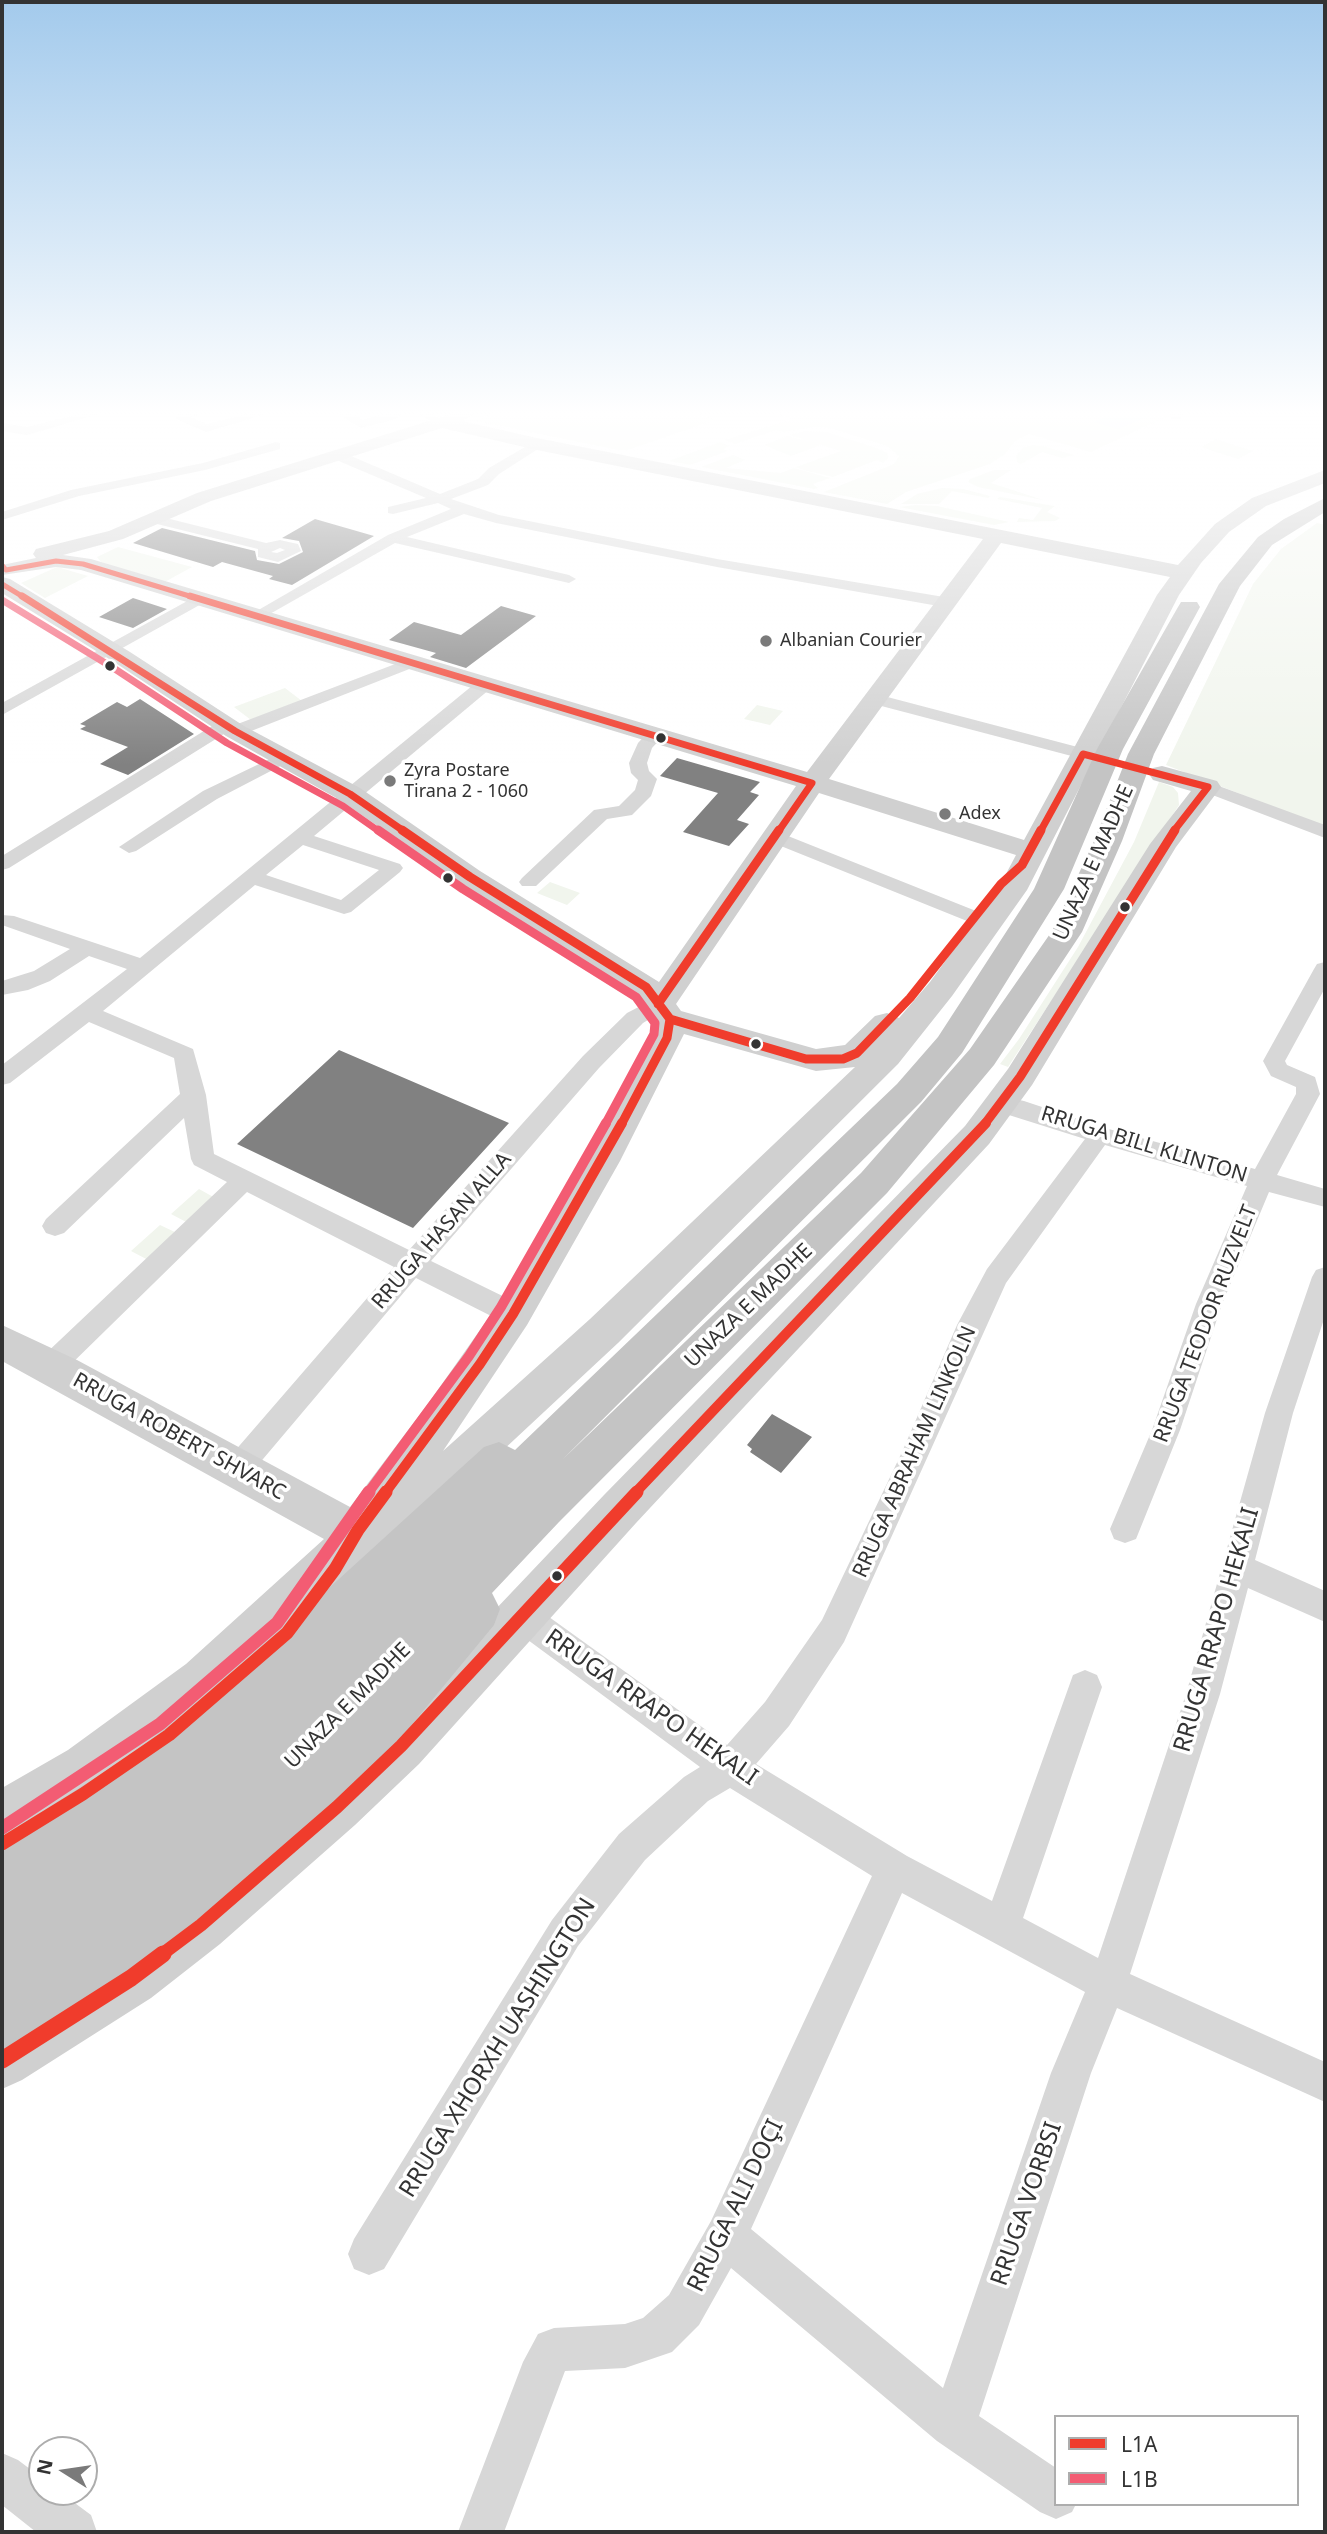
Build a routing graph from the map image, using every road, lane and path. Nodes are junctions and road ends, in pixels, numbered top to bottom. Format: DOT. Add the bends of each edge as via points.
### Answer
graph roads {
  1 [pos="129,529"];
  2 [pos="194,529"];
  3 [pos="414,529"];
  4 [pos="545,529"];
  5 [pos="962,529"];
  6 [pos="1221,529"];
  7 [pos="1267,529"];
  8 [pos="1270,529"];
  9 [pos="1293,529"];
  10 [pos="1264,532"];
  11 [pos="996,536"];
  12 [pos="393,538"];
  13 [pos="266,548"];
  14 [pos="85,555"];
  15 [pos="2,572"];
  16 [pos="1183,573"];
  17 [pos="569,579"];
  18 [pos="200,599"];
  19 [pos="944,602"];
  20 [pos="256,616"];
  21 [pos="111,650"];
  22 [pos="411,663"];
  23 [pos="484,685"];
  24 [pos="876,699"];
  25 [pos="2,710"];
  26 [pos="231,728"];
  27 [pos="654,736"];
  28 [pos="1088,756"];
  29 [pos="284,757"];
  30 [pos="1162,774"];
  31 [pos="812,783"];
  32 [pos="1208,787"];
  33 [pos="350,794"];
  34 [pos="1325,832"];
  35 [pos="773,836"];
  36 [pos="299,837"];
  37 [pos="130,847"];
  38 [pos="1027,858"];
  39 [pos="2,864"];
  40 [pos="252,877"];
  41 [pos="529,882"];
  42 [pos="974,917"];
  43 [pos="7,920"];
  44 [pos="88,947"];
  45 [pos="143,967"];
  46 [pos="1325,969"];
  47 [pos="2,988"];
  48 [pos="664,1012"];
  49 [pos="87,1013"];
  50 [pos="895,1060"];
  51 [pos="2,1077"];
  52 [pos="194,1095"];
  53 [pos="989,1100"];
  54 [pos="1099,1135"];
  55 [pos="244,1180"];
  56 [pos="1262,1180"];
  57 [pos="1325,1198"];
  58 [pos="775,1223"];
  59 [pos="55,1226"];
  60 [pos="413,1263"];
  61 [pos="1325,1277"];
  62 [pos="513,1314"];
  63 [pos="2,1342"];
  64 [pos="704,1350"];
  65 [pos="51,1366"];
  66 [pos="237,1469"];
  67 [pos="416,1506"];
  68 [pos="1125,1529"];
  69 [pos="351,1540"];
  70 [pos="1236,1567"];
  71 [pos="1325,1607"];
  72 [pos="520,1615"];
  73 [pos="287,1633"];
  74 [pos="1085,1687"];
  75 [pos="730,1768"];
  76 [pos="2,1817"];
  77 [pos="2,1844"];
  78 [pos="2,1868"];
  79 [pos="894,1869"];
  80 [pos="2,1912"];
  81 [pos="1001,1927"];
  82 [pos="2,1969"];
  83 [pos="1108,1984"];
  84 [pos="2,2025"];
  85 [pos="2,2060"];
  86 [pos="1325,2082"];
  87 [pos="726,2236"];
  88 [pos="369,2254"];
  89 [pos="953,2426"];
  90 [pos="2,2476"];
  91 [pos="1054,2495"];
  92 [pos="74,2532"];
  93 [pos="481,2532"];
  1 -- 14 [label="street"];
  2 -- 13 [label="street"];
  3 -- 12 [label="street"];
  4 -- 19 [label="street"];
  5 -- 11 [label="street"];
  6 -- 16 [label="street"];
  7 -- 10 [label="highway, UNAZA E MADHE"];
  8 -- 10 [label="highway, UNAZA E MADHE"];
  9 -- 10 [label="highway" via="1285,534"];
  10 -- 58 [label="highway, UNAZA E MADHE" via="1213,567 1199,587 1110,749 1049,889 950,1045 909,1094"];
  10 -- 64 [label="highway, UNAZA E MADHE" via="1255,553 1230,583 1141,754 1067,932 1016,1009 874,1183"];
  11 -- 16 [label="street"];
  11 -- 19 [label="street"];
  12 -- 17 [label="street"];
  12 -- 20 [label="street"];
  14 -- 15 [label="street"];
  14 -- 18 [label="street"];
  15 -- 21 [label="street"];
  16 -- 28 [label="street"];
  18 -- 20 [label="street"];
  18 -- 21 [label="street"];
  19 -- 24 [label="street"];
  20 -- 22 [label="street"];
  21 -- 25 [label="street"];
  21 -- 26 [label="street"];
  22 -- 23 [label="street"];
  22 -- 26 [label="street"];
  23 -- 27 [label="street"];
  23 -- 33 [label="street"];
  24 -- 28 [label="street"];
  24 -- 31 [label="street"];
  26 -- 29 [label="street"];
  26 -- 39 [label="street"];
  27 -- 31 [label="street"];
  27 -- 41 [label="street" via="638,763 640,773 648,779 644,792 625,811 601,814"];
  28 -- 38 [label="street"];
  29 -- 33 [label="street"];
  29 -- 37 [label="street" via="210,795"];
  30 -- 32 [label="street"];
  31 -- 35 [label="street"];
  31 -- 38 [label="street"];
  32 -- 34 [label="street"];
  32 -- 53 [label="street"];
  33 -- 36 [label="street"];
  33 -- 48 [label="street" via="457,869 646,987"];
  35 -- 42 [label="street"];
  35 -- 48 [label="street" via="674,986"];
  36 -- 40 [label="street"];
  36 -- 40 [label="street" via="393,867 344,908"];
  38 -- 42 [label="street"];
  38 -- 50 [label="street" via="1012,890"];
  40 -- 45 [label="street"];
  42 -- 48 [label="street" via="877,1035 857,1053 842,1059 806,1059"];
  43 -- 44 [label="street"];
  44 -- 45 [label="street"];
  44 -- 47 [label="street" via="42,976"];
  45 -- 49 [label="street"];
  46 -- 56 [label="street, RRUGA TEODOR RUZVELT" via="1274,1061 1275,1067 1309,1086 1305,1102"];
  48 -- 60 [label="street, RRUGA HASAN ALLA" via="635,1018"];
  48 -- 62 [label="street" via="667,1038"];
  49 -- 51 [label="street"];
  49 -- 52 [label="street" via="185,1054"];
  50 -- 53 [label="street, RRUGA BILL KLINTON"];
  50 -- 67 [label="street" via="781,1161"];
  52 -- 55 [label="street" via="203,1158"];
  52 -- 59 [label="street"];
  53 -- 54 [label="street, RRUGA BILL KLINTON"];
  53 -- 72 [label="street" via="976,1135"];
  54 -- 56 [label="street, RRUGA BILL KLINTON"];
  54 -- 75 [label="street, RRUGA ABRAHAM LINKOLN" via="996,1276 833,1631 777,1714"];
  55 -- 60 [label="street"];
  55 -- 65 [label="street"];
  56 -- 57 [label="street, RRUGA BILL KLINTON"];
  56 -- 68 [label="street, RRUGA TEODOR RUZVELT" via="1209,1304 1166,1430"];
  58 -- 78 [label="highway" via="737,1238 603,1367 211,1725 131,1786"];
  58 -- 80 [label="highway, UNAZA E MADHE" via="292,1704 122,1838"];
  60 -- 62 [label="street"];
  60 -- 66 [label="street, RRUGA HASAN ALLA"];
  61 -- 70 [label="street, RRUGA RRAPO HEKALI" via="1279,1413"];
  62 -- 69 [label="street"];
  63 -- 65 [label="street, RRUGA ROBERT SHVARC"];
  64 -- 82 [label="highway, UNAZA E MADHE" via="290,1765 136,1886"];
  64 -- 84 [label="highway" via="671,1399 323,1782 196,1892"];
  65 -- 66 [label="street, RRUGA ROBERT SHVARC"];
  66 -- 69 [label="street, RRUGA ROBERT SHVARC" via="332,1521"];
  67 -- 69 [label="street"];
  67 -- 73 [label="street"];
  69 -- 73 [label="street"];
  69 -- 76 [label="street" via="246,1644 175,1704 86,1768"];
  70 -- 71 [label="street"];
  70 -- 83 [label="street, RRUGA RRAPO HEKALI" via="1203,1694"];
  72 -- 75 [label="street, RRUGA RRAPO HEKALI"];
  72 -- 85 [label="street" via="401,1746 209,1919 131,1978"];
  73 -- 77 [label="street" via="169,1735"];
  74 -- 81 [label="street"];
  75 -- 79 [label="street, RRUGA RRAPO HEKALI"];
  75 -- 88 [label="street, RRUGA XHORXH UASHINGTON" via="696,1789 632,1847 565,1933"];
  79 -- 81 [label="street, RRUGA RRAPO HEKALI"];
  79 -- 87 [label="street, RRUGA ALI DOÇI"];
  81 -- 83 [label="street, RRUGA RRAPO HEKALI"];
  83 -- 86 [label="street, RRUGA RRAPO HEKALI"];
  83 -- 89 [label="street, RRUGA VORBSI" via="1071,2073"];
  87 -- 89 [label="street"];
  87 -- 93 [label="street, RRUGA ALI DOÇI" via="684,2310 656,2336 625,2346 554,2350 545,2362"];
  89 -- 91 [label="street"];
  90 -- 92 [label="street"];
}
